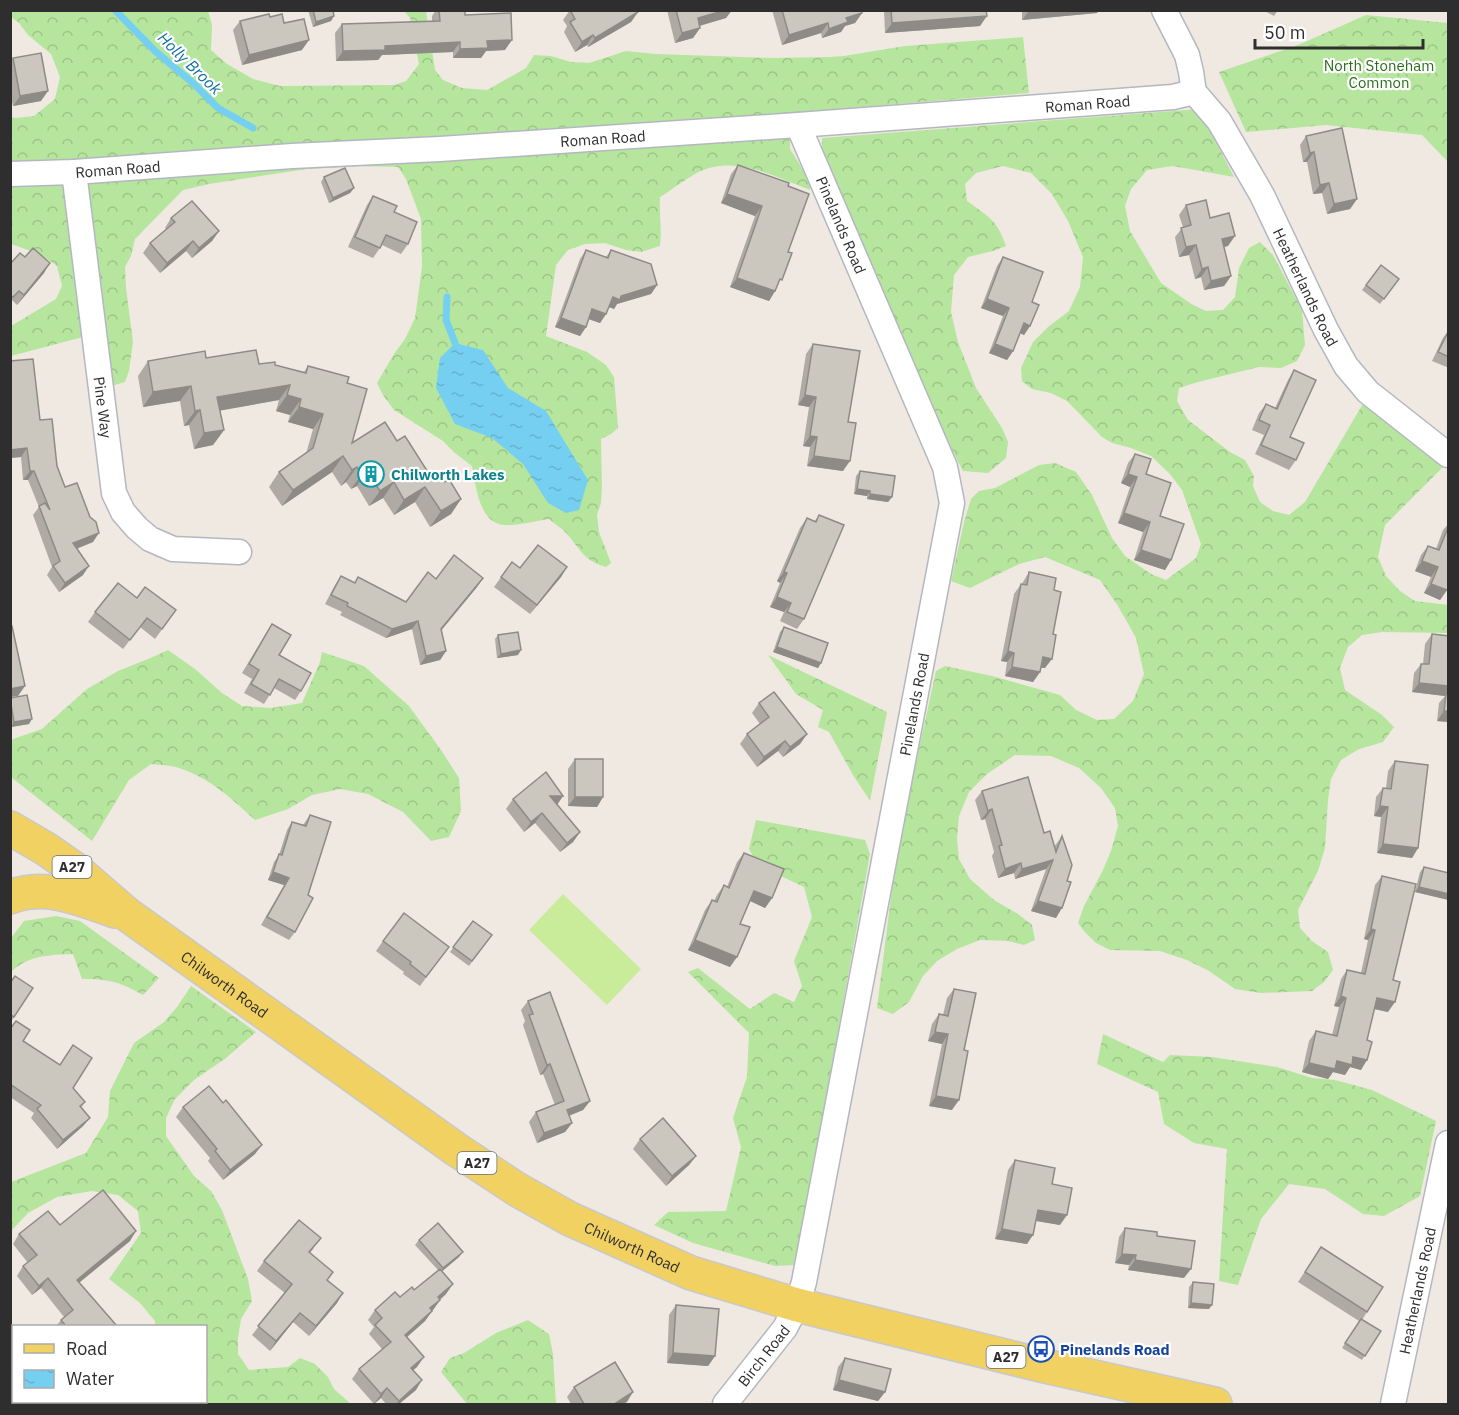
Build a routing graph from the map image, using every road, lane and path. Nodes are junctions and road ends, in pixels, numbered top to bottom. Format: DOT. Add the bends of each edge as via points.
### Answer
graph roads {
  1 [pos="1164,10"];
  2 [pos="1194,92"];
  3 [pos="798,125"];
  4 [pos="74,172"];
  5 [pos="10,174"];
  6 [pos="1449,454"];
  7 [pos="239,552"];
  8 [pos="10,828"];
  9 [pos="10,897"];
  10 [pos="128,915"];
  11 [pos="1449,1143"];
  12 [pos="797,1305"];
  13 [pos="725,1404"];
  14 [pos="1215,1404"];
  15 [pos="1393,1404"];
  1 -- 2 [label="street" via="1186,56"];
  2 -- 3 [label="street, Roman Road" via="1173,97"];
  2 -- 6 [label="street, Heatherlands Road" via="1219,121 1263,195 1346,366 1368,392"];
  3 -- 4 [label="street, Roman Road"];
  3 -- 12 [label="street, Pinelands Road" via="945,466 952,503"];
  4 -- 5 [label="street, Roman Road"];
  4 -- 7 [label="street, Pine Way" via="114,493 123,512 150,539 173,549"];
  8 -- 10 [label="main road, Chilworth Road / A27" via="76,870"];
  9 -- 10 [label="main road, Chilworth Road / A27" via="53,892"];
  10 -- 12 [label="main road, Chilworth Road / A27" via="518,1190 570,1219 691,1273"];
  11 -- 15 [label="street, Heatherlands Road"];
  12 -- 13 [label="street, Birch Road" via="785,1328"];
  12 -- 14 [label="main road, Chilworth Road / A27"];
}
